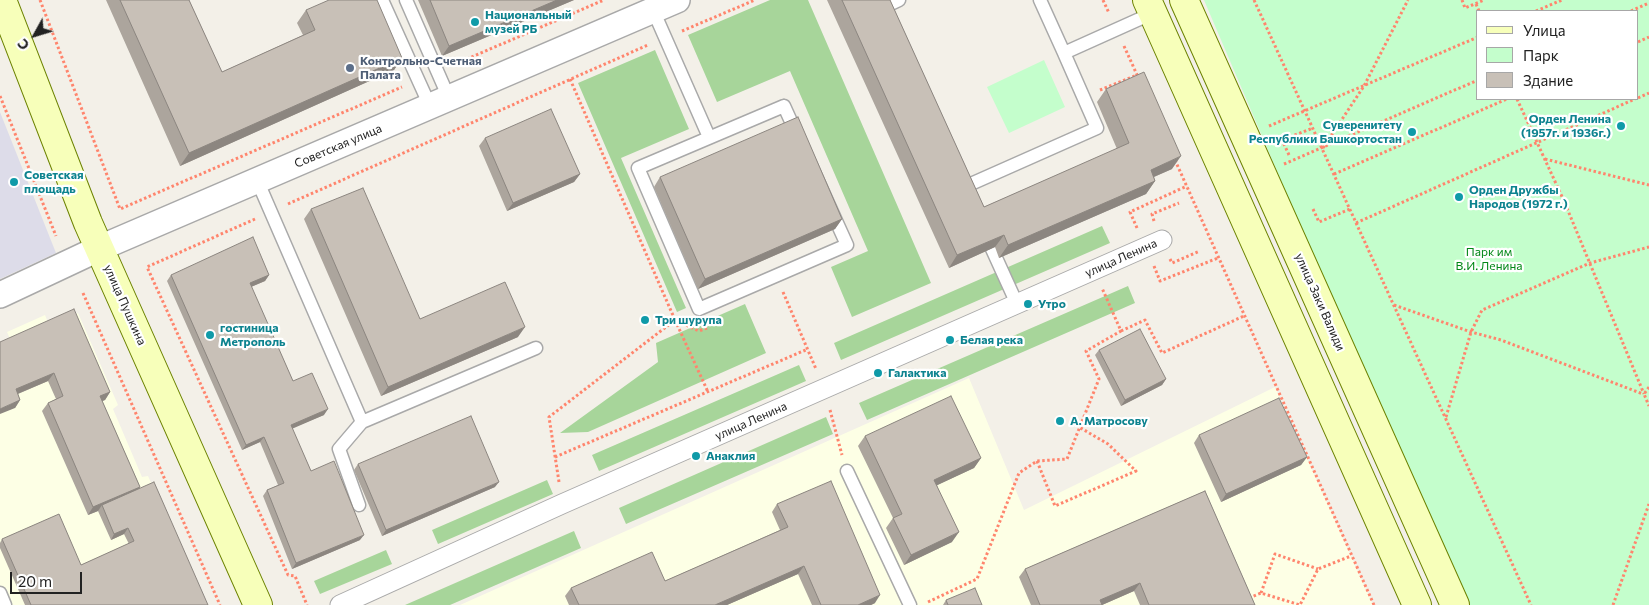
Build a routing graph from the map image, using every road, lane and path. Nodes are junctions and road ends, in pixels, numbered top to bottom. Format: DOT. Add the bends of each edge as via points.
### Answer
graph roads {
  1 [pos="2,0"];
  2 [pos="40,0"];
  3 [pos="382,0"];
  4 [pos="406,0"];
  5 [pos="604,0"];
  6 [pos="677,0"];
  7 [pos="755,0"];
  8 [pos="899,0"];
  9 [pos="1040,0"];
  10 [pos="1104,0"];
  11 [pos="1184,0"];
  12 [pos="1254,0"];
  13 [pos="1408,0"];
  14 [pos="1462,0"];
  15 [pos="1484,0"];
  16 [pos="1562,0"];
  17 [pos="1649,3"];
  18 [pos="1476,4"];
  19 [pos="1150,7"];
  20 [pos="882,9"];
  21 [pos="653,10"];
  22 [pos="1479,10"];
  23 [pos="1538,10"];
  24 [pos="1633,10"];
  25 [pos="1117,30"];
  26 [pos="1476,37"];
  27 [pos="665,38"];
  28 [pos="1064,53"];
  29 [pos="438,72"];
  30 [pos="1137,75"];
  31 [pos="570,79"];
  32 [pos="418,80"];
  33 [pos="1476,81"];
  34 [pos="1141,83"];
  35 [pos="1364,86"];
  36 [pos="0,96"];
  37 [pos="1084,97"];
  38 [pos="1506,100"];
  39 [pos="1518,100"];
  40 [pos="1632,100"];
  41 [pos="439,102"];
  42 [pos="1305,111"];
  43 [pos="1313,128"];
  44 [pos="1260,130"];
  45 [pos="709,137"];
  46 [pos="1538,142"];
  47 [pos="1322,149"];
  48 [pos="1171,152"];
  49 [pos="1289,155"];
  50 [pos="1545,159"];
  51 [pos="1276,167"];
  52 [pos="1334,174"];
  53 [pos="257,180"];
  54 [pos="1649,185"];
  55 [pos="1187,186"];
  56 [pos="971,203"];
  57 [pos="1179,203"];
  58 [pos="1313,209"];
  59 [pos="1350,209"];
  60 [pos="270,212"];
  61 [pos="1152,214"];
  62 [pos="1356,222"];
  63 [pos="56,236"];
  64 [pos="1154,243"];
  65 [pos="1649,247"];
  66 [pos="100,248"];
  67 [pos="992,248"];
  68 [pos="1200,251"];
  69 [pos="1218,258"];
  70 [pos="1172,263"];
  71 [pos="1590,263"];
  72 [pos="1094,270"];
  73 [pos="776,275"];
  74 [pos="783,291"];
  75 [pos="83,293"];
  76 [pos="0,295"];
  77 [pos="774,295"];
  78 [pos="1017,304"];
  79 [pos="1394,305"];
  80 [pos="1244,316"];
  81 [pos="675,320"];
  82 [pos="716,323"];
  83 [pos="1121,331"];
  84 [pos="1471,332"];
  85 [pos="536,348"];
  86 [pos="808,349"];
  87 [pos="1162,352"];
  88 [pos="1155,356"];
  89 [pos="1649,387"];
  90 [pos="825,388"];
  91 [pos="708,392"];
  92 [pos="1644,394"];
  93 [pos="1649,406"];
  94 [pos="832,417"];
  95 [pos="1446,418"];
  96 [pos="362,422"];
  97 [pos="1079,427"];
  98 [pos="555,457"];
  99 [pos="1038,460"];
  100 [pos="847,471"];
  101 [pos="562,504"];
  102 [pos="1649,504"];
  103 [pos="359,505"];
  104 [pos="1351,556"];
  105 [pos="1318,569"];
  106 [pos="0,593"];
  107 [pos="1261,593"];
  108 [pos="1244,600"];
  109 [pos="5,605"];
  110 [pos="220,605"];
  111 [pos="258,605"];
  112 [pos="307,605"];
  113 [pos="340,605"];
  114 [pos="910,605"];
  115 [pos="921,605"];
  116 [pos="1374,605"];
  117 [pos="1417,605"];
  118 [pos="1455,605"];
  119 [pos="1531,605"];
  120 [pos="1613,605"];
  1 -- 66 [label="main road, улица Пушкина"];
  2 -- 32 [label="path" via="120,209"];
  3 -- 32 [label="lane"];
  4 -- 29 [label="lane"];
  5 -- 29 [label="path"];
  6 -- 21 [label="street, Советская улица"];
  7 -- 27 [label="path"];
  8 -- 20 [label="lane"];
  9 -- 28 [label="lane"];
  10 -- 25 [label="path"];
  11 -- 118 [label="main road, улица Заки Валиди"];
  12 -- 42 [label="path"];
  13 -- 35 [label="path"];
  14 -- 18 [label="path" via="1465,8"];
  15 -- 18 [label="path"];
  16 -- 23 [label="path"];
  17 -- 24 [label="path"];
  18 -- 22 [label="path"];
  19 -- 25 [label="lane"];
  19 -- 117 [label="main road"];
  21 -- 27 [label="lane"];
  21 -- 41 [label="street, Советская улица"];
  25 -- 28 [label="lane"];
  25 -- 30 [label="path"];
  26 -- 35 [label="path"];
  27 -- 31 [label="path"];
  27 -- 45 [label="lane"];
  28 -- 37 [label="lane"];
  29 -- 41 [label="lane"];
  30 -- 34 [label="path"];
  30 -- 37 [label="path"];
  31 -- 60 [label="path"];
  31 -- 81 [label="path"];
  32 -- 41 [label="lane"];
  33 -- 47 [label="path"];
  35 -- 42 [label="path"];
  35 -- 47 [label="path"];
  36 -- 63 [label="path"];
  37 -- 56 [label="lane" via="1097,128 962,183"];
  38 -- 52 [label="path"];
  39 -- 46 [label="path"];
  40 -- 46 [label="path"];
  41 -- 53 [label="street, Советская улица"];
  42 -- 43 [label="path"];
  42 -- 44 [label="path"];
  43 -- 47 [label="path"];
  43 -- 49 [label="path" via="1282,140"];
  45 -- 73 [label="lane" via="784,106 847,245"];
  45 -- 73 [label="lane" via="638,168 700,309"];
  46 -- 50 [label="path"];
  46 -- 62 [label="path"];
  47 -- 51 [label="path"];
  47 -- 52 [label="path"];
  48 -- 55 [label="path"];
  50 -- 54 [label="path"];
  50 -- 71 [label="path"];
  52 -- 59 [label="path"];
  53 -- 60 [label="lane"];
  53 -- 66 [label="street, Советская улица"];
  55 -- 64 [label="path" via="1130,212"];
  55 -- 69 [label="path"];
  57 -- 61 [label="path"];
  58 -- 59 [label="path" via="1319,222"];
  59 -- 62 [label="path"];
  60 -- 96 [label="lane"];
  60 -- 112 [label="path" via="147,267 288,575 295,576"];
  62 -- 79 [label="path"];
  64 -- 69 [label="path" via="1160,281"];
  64 -- 72 [label="street, улица Ленина"];
  65 -- 71 [label="path"];
  66 -- 76 [label="street, Советская улица"];
  66 -- 111 [label="main road, улица Пушкина"];
  67 -- 78 [label="lane"];
  68 -- 70 [label="path"];
  69 -- 80 [label="path"];
  71 -- 84 [label="path" via="1482,310"];
  71 -- 92 [label="path"];
  72 -- 78 [label="street, улица Ленина"];
  72 -- 83 [label="path"];
  73 -- 74 [label="path"];
  74 -- 77 [label="path"];
  74 -- 86 [label="path"];
  75 -- 110 [label="path"];
  78 -- 90 [label="street, улица Ленина"];
  79 -- 84 [label="path"];
  79 -- 95 [label="path"];
  80 -- 87 [label="path"];
  80 -- 104 [label="path"];
  81 -- 82 [label="path" via="699,332"];
  81 -- 91 [label="path"];
  81 -- 98 [label="path" via="549,417"];
  83 -- 87 [label="path" via="1145,320"];
  83 -- 97 [label="path" via="1086,351 1099,379"];
  84 -- 92 [label="path" via="1502,340"];
  84 -- 95 [label="path"];
  85 -- 96 [label="lane"];
  86 -- 90 [label="path"];
  86 -- 91 [label="path"];
  87 -- 88 [label="path"];
  89 -- 92 [label="path"];
  90 -- 101 [label="street, улица Ленина"];
  91 -- 98 [label="path"];
  92 -- 93 [label="path"];
  94 -- 100 [label="path"];
  95 -- 119 [label="path"];
  96 -- 103 [label="lane" via="339,449"];
  97 -- 99 [label="path" via="1066,459"];
  97 -- 99 [label="path" via="1108,444 1136,470 1055,506"];
  98 -- 101 [label="path"];
  99 -- 115 [label="path" via="1019,473 977,579"];
  100 -- 114 [label="lane"];
  101 -- 113 [label="street, улица Ленина"];
  102 -- 120 [label="path"];
  104 -- 105 [label="path"];
  104 -- 116 [label="path"];
  105 -- 107 [label="path" via="1300,605"];
  105 -- 107 [label="path" via="1275,554"];
  106 -- 109 [label="lane"];
  107 -- 108 [label="path"];
}
